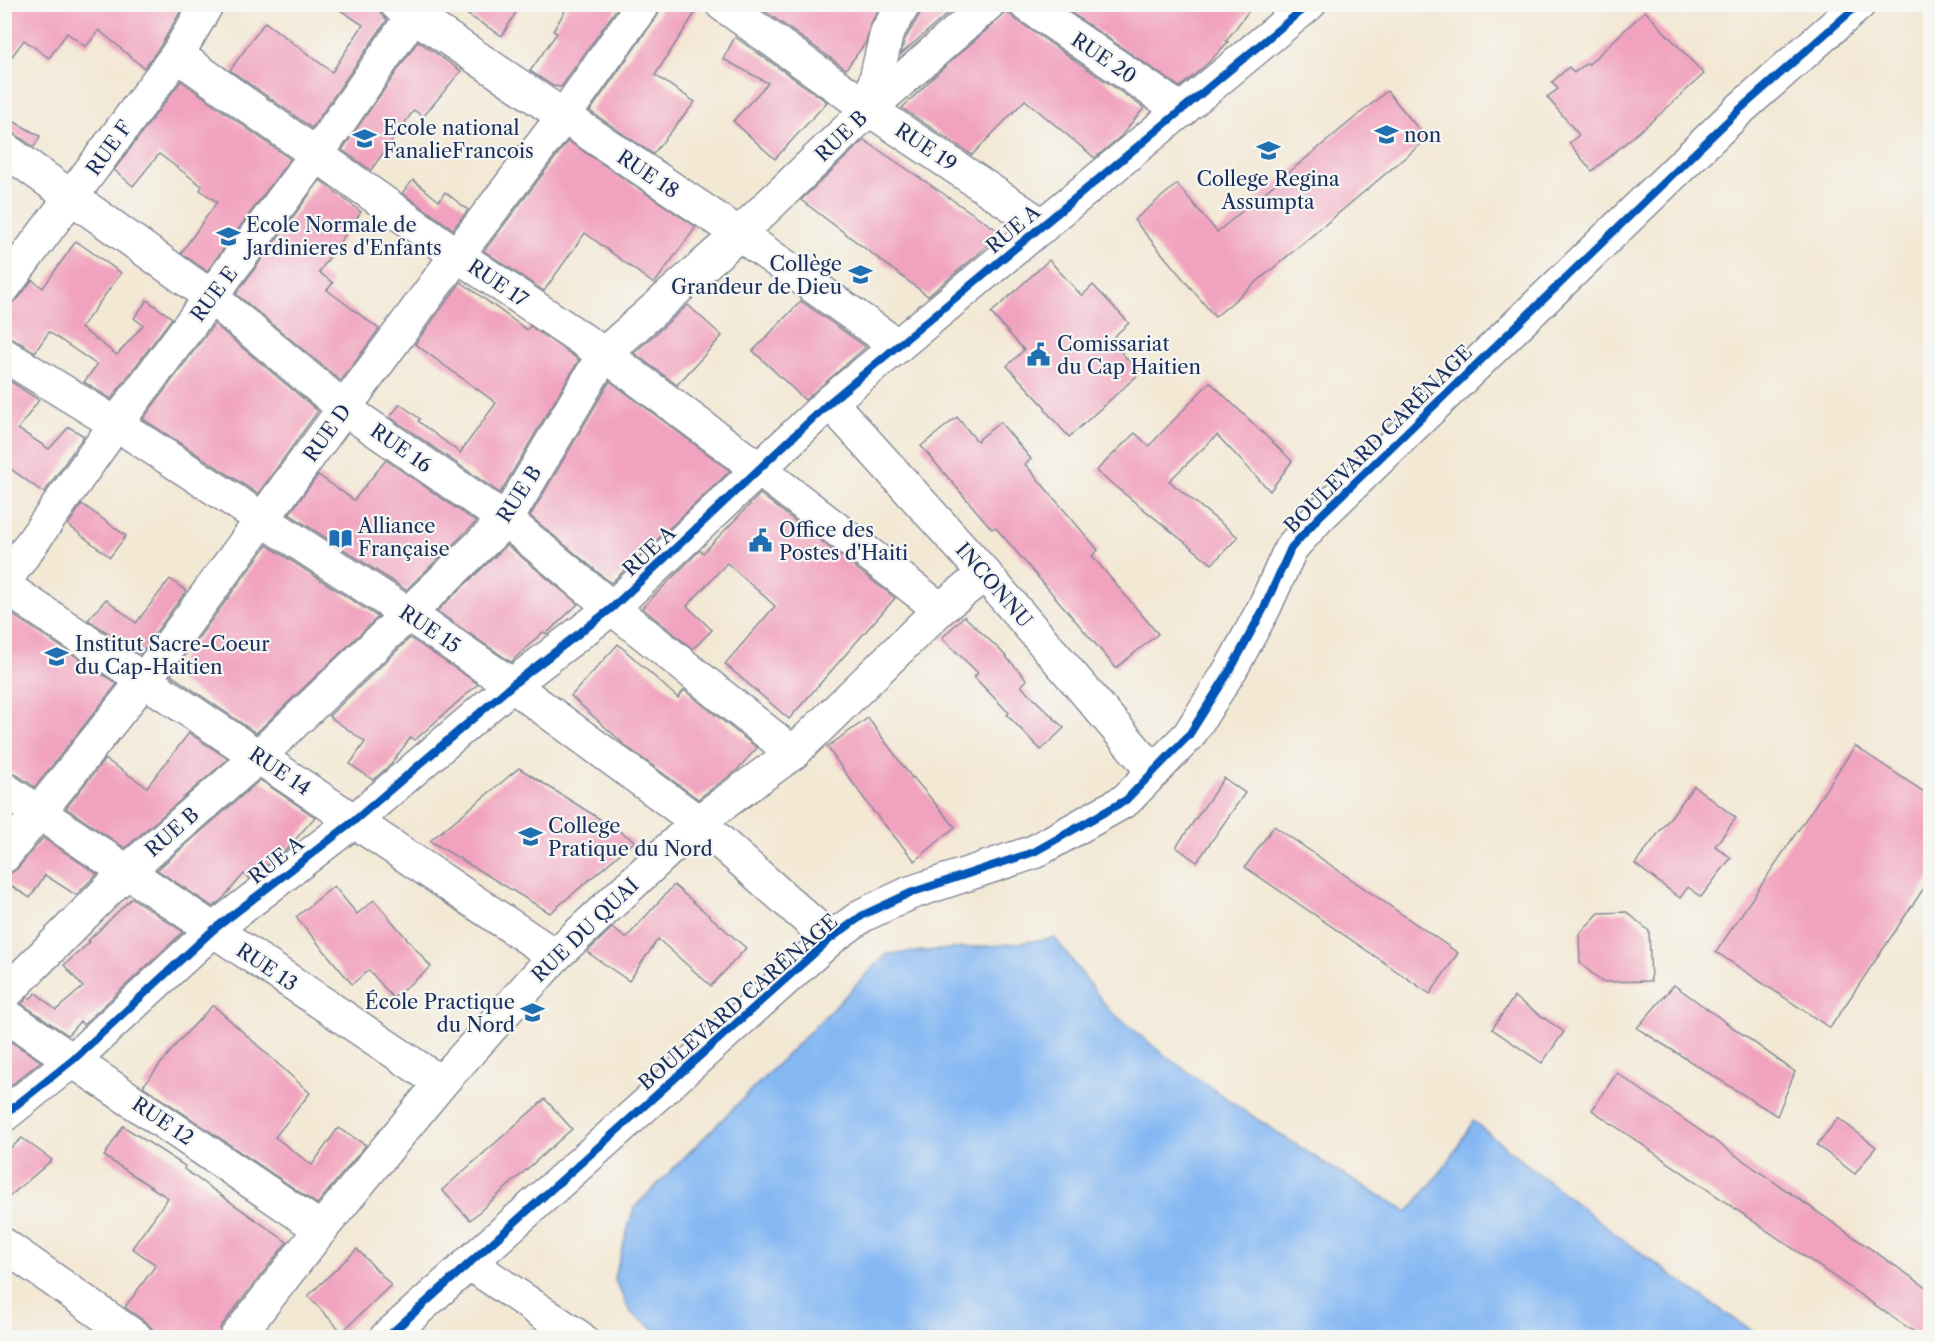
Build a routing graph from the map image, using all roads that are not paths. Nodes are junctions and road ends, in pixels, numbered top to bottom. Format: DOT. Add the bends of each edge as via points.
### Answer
graph roads {
  1 [pos="207,4"];
  2 [pos="643,4"];
  3 [pos="722,4"];
  4 [pos="904,4"];
  5 [pos="988,4"];
  6 [pos="1026,4"];
  7 [pos="1309,4"];
  8 [pos="1858,5"];
  9 [pos="411,8"];
  10 [pos="177,55"];
  11 [pos="869,109"];
  12 [pos="1182,111"];
  13 [pos="563,117"];
  14 [pos="4,148"];
  15 [pos="316,155"];
  16 [pos="72,197"];
  17 [pos="1043,226"];
  18 [pos="739,234"];
  19 [pos="457,255"];
  20 [pos="4,287"];
  21 [pos="211,297"];
  22 [pos="898,346"];
  23 [pos="604,354"];
  24 [pos="4,355"];
  25 [pos="830,402"];
  26 [pos="345,409"];
  27 [pos="116,424"];
  28 [pos="760,470"];
  29 [pos="263,520"];
  30 [pos="506,520"];
  31 [pos="985,574"];
  32 [pos="4,584"];
  33 [pos="612,609"];
  34 [pos="940,609"];
  35 [pos="408,614"];
  36 [pos="144,680"];
  37 [pos="512,685"];
  38 [pos="793,753"];
  39 [pos="258,757"];
  40 [pos="1154,772"];
  41 [pos="4,789"];
  42 [pos="38,812"];
  43 [pos="354,821"];
  44 [pos="698,822"];
  45 [pos="4,856"];
  46 [pos="126,872"];
  47 [pos="213,930"];
  48 [pos="830,939"];
  49 [pos="555,956"];
  50 [pos="4,995"];
  51 [pos="4,1014"];
  52 [pos="74,1059"];
  53 [pos="441,1083"];
  54 [pos="4,1114"];
  55 [pos="321,1228"];
  56 [pos="4,1245"];
  57 [pos="469,1263"];
  58 [pos="136,1338"];
  59 [pos="236,1338"];
  60 [pos="386,1338"];
  61 [pos="580,1338"];
  1 -- 10 [label="street, RUE F"];
  2 -- 13 [label="street, RUE D"];
  3 -- 11 [label="street, RUE 19"];
  4 -- 11 [label="street" via="886,32"];
  5 -- 11 [label="street, RUE B"];
  6 -- 12 [label="street, RUE 20"];
  7 -- 12 [label="street, RUE A"];
  8 -- 40 [label="street, BOULEVARD CARÉNAGE" via="1738,110 1319,517 1291,548 1259,618 1189,735"];
  9 -- 13 [label="street, RUE 18"];
  9 -- 15 [label="street, RUE E"];
  10 -- 15 [label="street, RUE 17"];
  10 -- 16 [label="street, RUE F"];
  11 -- 17 [label="street, RUE 19"];
  11 -- 18 [label="street, RUE B"];
  12 -- 17 [label="street, RUE A"];
  13 -- 18 [label="street, RUE 18"];
  13 -- 19 [label="street, RUE D"];
  14 -- 16 [label="street, RUE 16"];
  15 -- 19 [label="street, RUE 17"];
  15 -- 21 [label="street, RUE E"];
  16 -- 20 [label="street, RUE F"];
  16 -- 21 [label="street, RUE 16"];
  17 -- 22 [label="street, RUE A"];
  18 -- 22 [label="street, RUE 18"];
  18 -- 23 [label="street, RUE B"];
  19 -- 23 [label="street, RUE 17"];
  19 -- 26 [label="street, RUE D"];
  21 -- 26 [label="street, RUE 16"];
  21 -- 27 [label="street, RUE E"];
  22 -- 25 [label="street, RUE A"];
  23 -- 28 [label="street, RUE 17"];
  23 -- 30 [label="street, RUE B"];
  24 -- 27 [label="street, RUE 15"];
  25 -- 28 [label="street, RUE A"];
  25 -- 31 [label="street, INCONNU"];
  26 -- 29 [label="street, RUE D"];
  26 -- 30 [label="street, RUE 16"];
  27 -- 29 [label="street, RUE 15"];
  27 -- 32 [label="street, RUE E"];
  28 -- 33 [label="street, RUE A"];
  28 -- 34 [label="street"];
  29 -- 35 [label="street, RUE 15"];
  29 -- 36 [label="street, RUE D"];
  30 -- 33 [label="street, RUE 16"];
  30 -- 35 [label="street, RUE B"];
  31 -- 34 [label="street, RUE DU QUAI"];
  31 -- 40 [label="street, INCONNU"];
  32 -- 36 [label="street, RUE 14"];
  33 -- 37 [label="street, RUE A"];
  33 -- 38 [label="street, RUE 16"];
  34 -- 38 [label="street, RUE DU QUAI"];
  35 -- 37 [label="street, RUE 15"];
  35 -- 39 [label="street, RUE B"];
  36 -- 39 [label="street, RUE 14"];
  36 -- 42 [label="street, RUE D"];
  37 -- 43 [label="street, RUE A"];
  37 -- 44 [label="street, RUE 15"];
  38 -- 44 [label="street, RUE DU QUAI"];
  39 -- 43 [label="street, RUE 14"];
  39 -- 46 [label="street, RUE B"];
  40 -- 48 [label="street, BOULEVARD CARÉNAGE" via="1126,800 1034,852 910,893 862,915"];
  41 -- 42 [label="street, RUE 13"];
  42 -- 45 [label="street, RUE D"];
  42 -- 46 [label="street, RUE 13"];
  43 -- 47 [label="street, RUE A"];
  43 -- 49 [label="street, RUE 14"];
  44 -- 48 [label="street, RUE 15"];
  44 -- 49 [label="street, RUE DU QUAI"];
  46 -- 47 [label="street, RUE 13"];
  46 -- 50 [label="street, RUE B"];
  47 -- 52 [label="street, RUE A"];
  47 -- 53 [label="street, RUE 13"];
  48 -- 57 [label="street, BOULEVARD CARÉNAGE"];
  49 -- 53 [label="street, RUE DU QUAI"];
  51 -- 52 [label="street, RUE 12"];
  52 -- 54 [label="street, RUE A"];
  52 -- 55 [label="street, RUE 12"];
  53 -- 55 [label="street, RUE DU QUAI"];
  55 -- 59 [label="street, RUE DU QUAI"];
  56 -- 58 [label="street"];
  57 -- 60 [label="street, BOULEVARD CARÉNAGE"];
  57 -- 61 [label="street"];
}
